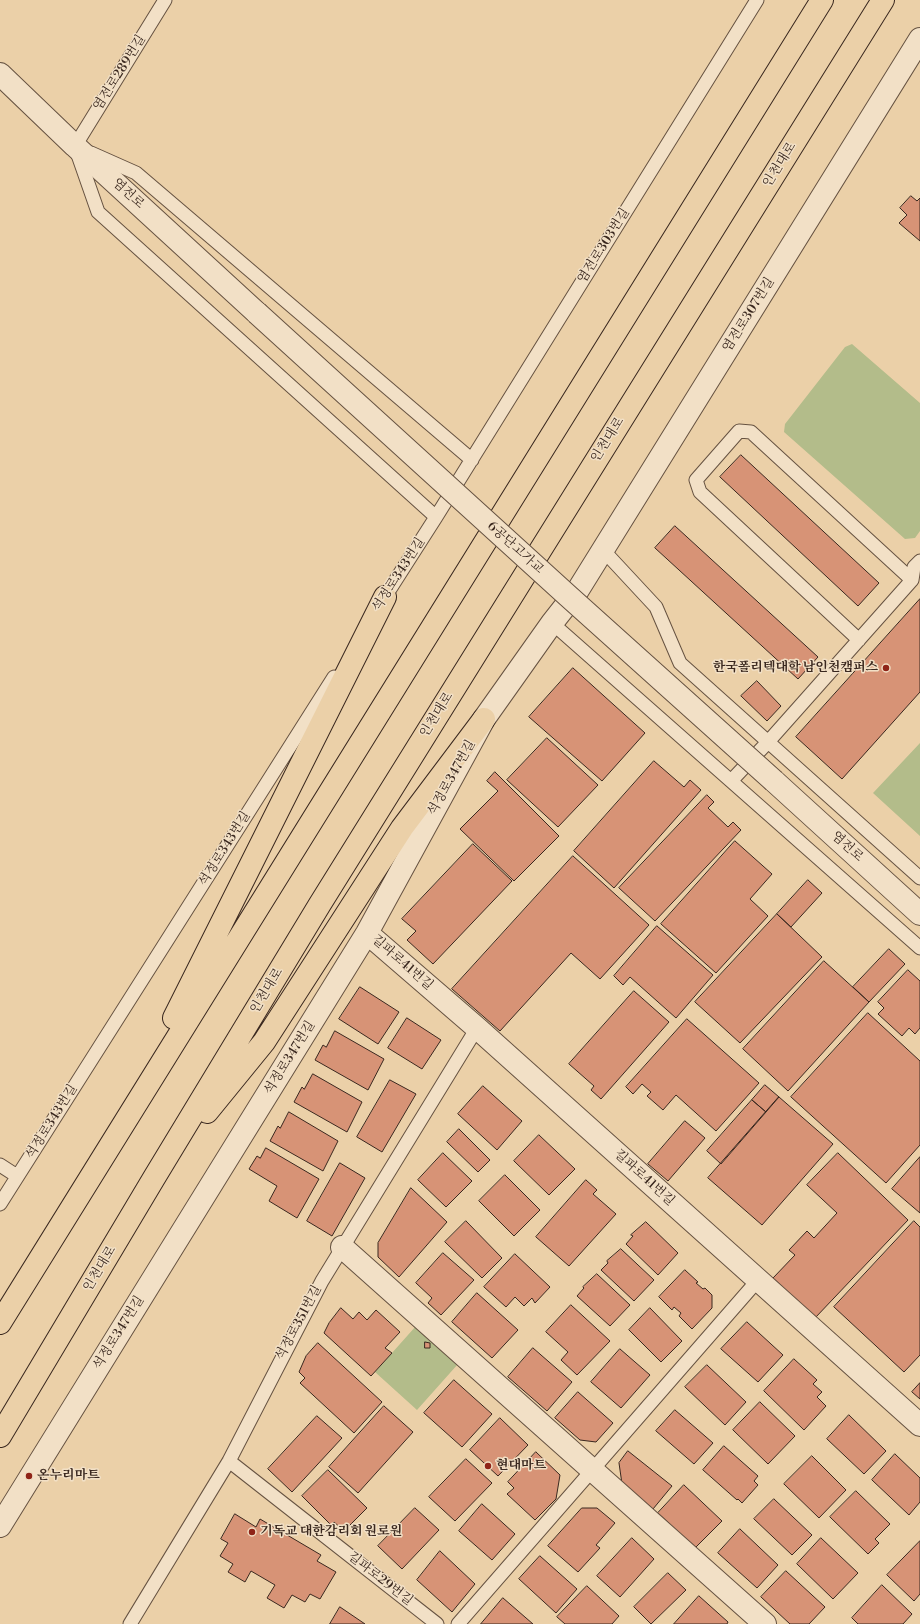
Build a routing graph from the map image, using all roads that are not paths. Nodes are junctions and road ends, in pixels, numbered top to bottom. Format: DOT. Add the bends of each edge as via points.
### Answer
graph roads {
  1 [pos="166,0"];
  2 [pos="756,0"];
  3 [pos="822,0"];
  4 [pos="883,0"];
  5 [pos="920,39"];
  6 [pos="0,74"];
  7 [pos="75,146"];
  8 [pos="257,313"];
  9 [pos="472,460"];
  10 [pos="451,493"];
  11 [pos="436,517"];
  12 [pos="603,550"];
  13 [pos="920,561"];
  14 [pos="912,580"];
  15 [pos="578,590"];
  16 [pos="386,597"];
  17 [pos="552,623"];
  18 [pos="859,640"];
  19 [pos="484,719"];
  20 [pos="768,742"];
  21 [pos="731,781"];
  22 [pos="774,781"];
  23 [pos="920,878"];
  24 [pos="920,914"];
  25 [pos="367,933"];
  26 [pos="920,948"];
  27 [pos="477,1028"];
  28 [pos="111,1144"];
  29 [pos="0,1164"];
  30 [pos="17,1176"];
  31 [pos="154,1178"];
  32 [pos="0,1204"];
  33 [pos="342,1247"];
  34 [pos="758,1280"];
  35 [pos="0,1323"];
  36 [pos="920,1425"];
  37 [pos="0,1436"];
  38 [pos="229,1461"];
  39 [pos="592,1470"];
  40 [pos="0,1526"];
  41 [pos="130,1624"];
  42 [pos="436,1624"];
  43 [pos="458,1624"];
  44 [pos="765,1624"];
  1 -- 7 [label="lane, 염전로289번길"];
  2 -- 9 [label="lane, 염전로303번길"];
  3 -- 28 [label="highway"];
  4 -- 31 [label="highway, 인천대로" via="324,897"];
  5 -- 12 [label="street, 염전로307번길"];
  6 -- 7 [label="street, 염전로"];
  7 -- 8 [label="street, 염전로"];
  7 -- 9 [label="lane" via="136,173"];
  7 -- 11 [label="lane" via="98,212"];
  8 -- 22 [label="street, 6공단고가교, bridge"];
  9 -- 10 [label="lane, 염전로303번길"];
  10 -- 11 [label="lane, 석정로343번길"];
  11 -- 16 [label="lane, 석정로343번길"];
  12 -- 15 [label="street, 염전로307번길"];
  12 -- 20 [label="lane" via="656,607 680,663"];
  13 -- 14 [label="lane" via="914,567"];
  14 -- 18 [label="lane"];
  14 -- 18 [label="lane" via="751,432 739,431 696,480 700,492"];
  15 -- 17 [label="street, 석정로347번길"];
  16 -- 28 [label="highway"];
  16 -- 30 [label="lane, 석정로343번길"];
  17 -- 19 [label="street, 석정로347번길"];
  17 -- 21 [label="lane"];
  18 -- 20 [label="lane"];
  19 -- 25 [label="street, 석정로347번길"];
  19 -- 31 [label="highway" via="402,828 264,1042"];
  20 -- 21 [label="lane"];
  20 -- 23 [label="lane"];
  21 -- 26 [label="lane"];
  22 -- 24 [label="street, 염전로"];
  25 -- 27 [label="street, 길파로41번길"];
  25 -- 40 [label="street, 석정로347번길"];
  27 -- 33 [label="lane, 석정로351번길"];
  27 -- 34 [label="street, 길파로41번길"];
  28 -- 35 [label="highway"];
  29 -- 30 [label="lane"];
  30 -- 32 [label="lane, 석정로343번길"];
  31 -- 37 [label="highway, 인천대로"];
  33 -- 38 [label="lane, 석정로351번길" via="311,1301"];
  33 -- 39 [label="street"];
  34 -- 36 [label="street, 길파로41번길"];
  34 -- 39 [label="lane"];
  38 -- 41 [label="lane, 석정로351번길"];
  38 -- 42 [label="lane, 길파로29번길"];
  39 -- 43 [label="lane"];
  39 -- 44 [label="street"];
}
